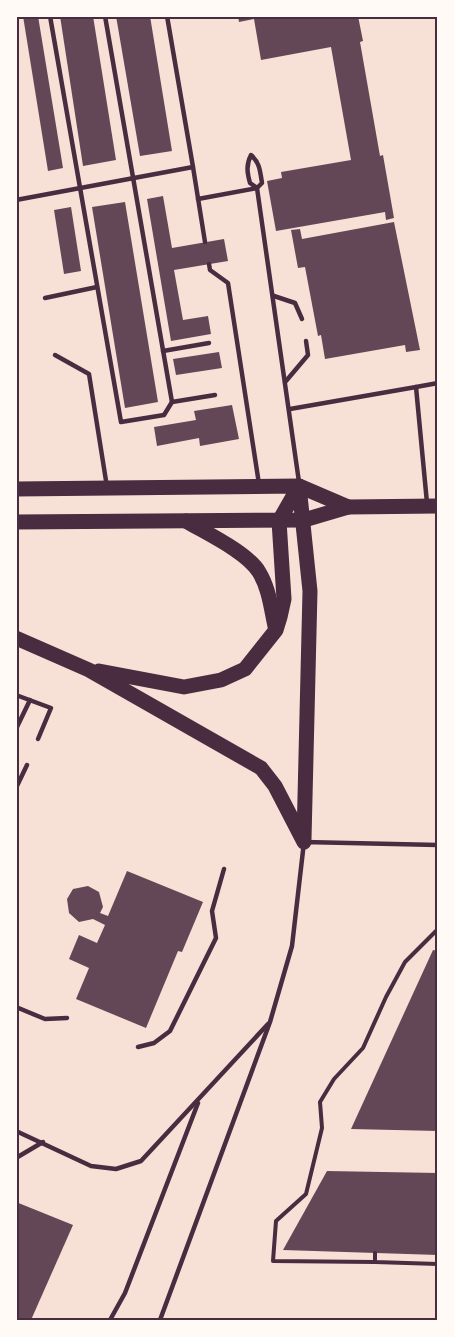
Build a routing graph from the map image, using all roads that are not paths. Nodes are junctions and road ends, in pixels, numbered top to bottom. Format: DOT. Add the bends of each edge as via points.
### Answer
graph roads {
  1 [pos="50,16"];
  2 [pos="105,16"];
  3 [pos="167,16"];
  4 [pos="194,167"];
  5 [pos="131,178"];
  6 [pos="80,187"];
  7 [pos="257,188"];
  8 [pos="198,199"];
  9 [pos="16,200"];
  10 [pos="205,242"];
  11 [pos="209,264"];
  12 [pos="97,287"];
  13 [pos="274,296"];
  14 [pos="45,298"];
  15 [pos="302,319"];
  16 [pos="306,341"];
  17 [pos="209,343"];
  18 [pos="162,351"];
  19 [pos="55,355"];
  20 [pos="286,381"];
  21 [pos="438,383"];
  22 [pos="416,387"];
  23 [pos="215,395"];
  24 [pos="172,402"];
  25 [pos="290,409"];
  26 [pos="259,486"];
  27 [pos="299,486"];
  28 [pos="107,488"];
  29 [pos="16,489"];
  30 [pos="433,506"];
  31 [pos="348,507"];
  32 [pos="303,520"];
  33 [pos="186,521"];
  34 [pos="279,521"];
  35 [pos="16,522"];
  36 [pos="276,630"];
  37 [pos="16,638"];
  38 [pos="88,670"];
  39 [pos="16,695"];
  40 [pos="30,700"];
  41 [pos="16,729"];
  42 [pos="38,739"];
  43 [pos="27,765"];
  44 [pos="16,788"];
  45 [pos="304,842"];
  46 [pos="438,845"];
  47 [pos="224,869"];
  48 [pos="16,1007"];
  49 [pos="67,1018"];
  50 [pos="270,1022"];
  51 [pos="138,1047"];
  52 [pos="199,1100"];
  53 [pos="16,1131"];
  54 [pos="43,1142"];
  55 [pos="16,1158"];
  56 [pos="110,1320"];
  57 [pos="160,1320"];
  1 -- 6 [label="lane"];
  2 -- 5 [label="lane"];
  3 -- 4 [label="lane"];
  4 -- 5 [label="lane"];
  4 -- 8 [label="lane"];
  5 -- 6 [label="lane"];
  5 -- 18 [label="lane"];
  6 -- 9 [label="lane"];
  6 -- 12 [label="lane"];
  7 -- 7 [label="lane" via="262,183 259,162 251,155 246,164 250,183"];
  7 -- 8 [label="lane"];
  7 -- 13 [label="lane"];
  8 -- 10 [label="lane"];
  11 -- 26 [label="lane" via="210,270 228,284"];
  12 -- 14 [label="lane"];
  12 -- 24 [label="lane" via="121,422 164,415"];
  13 -- 15 [label="lane" via="295,303"];
  13 -- 20 [label="lane"];
  16 -- 20 [label="lane" via="308,356"];
  17 -- 18 [label="lane"];
  18 -- 24 [label="lane"];
  19 -- 28 [label="lane" via="89,374"];
  20 -- 25 [label="lane"];
  21 -- 22 [label="lane"];
  22 -- 25 [label="lane"];
  22 -- 30 [label="lane"];
  23 -- 24 [label="lane"];
  25 -- 27 [label="lane"];
  26 -- 27 [label="main road"];
  26 -- 28 [label="main road"];
  27 -- 31 [label="main road"];
  27 -- 32 [label="main road"];
  27 -- 34 [label="main road"];
  28 -- 29 [label="main road"];
  30 -- 31 [label="main road"];
  31 -- 32 [label="main road"];
  32 -- 34 [label="main road"];
  32 -- 45 [label="main road" via="310,591"];
  33 -- 34 [label="main road"];
  33 -- 35 [label="main road"];
  33 -- 36 [label="main road" via="228,544 258,570 269,595"];
  34 -- 36 [label="main road" via="284,599"];
  36 -- 38 [label="main road" via="245,669 221,680 184,687"];
  37 -- 38 [label="main road"];
  38 -- 45 [label="main road" via="261,768 275,786"];
  39 -- 40 [label="lane"];
  40 -- 41 [label="lane"];
  40 -- 42 [label="lane" via="51,708"];
  43 -- 44 [label="lane"];
  45 -- 46 [label="lane"];
  45 -- 50 [label="lane" via="292,946"];
  47 -- 51 [label="lane" via="212,911 216,938 170,1031 154,1043"];
  48 -- 49 [label="lane" via="45,1019"];
  50 -- 52 [label="lane"];
  50 -- 57 [label="lane"];
  52 -- 54 [label="lane" via="141,1161 116,1169 91,1166"];
  52 -- 56 [label="lane" via="125,1293"];
  53 -- 54 [label="lane"];
  54 -- 55 [label="lane"];
}
